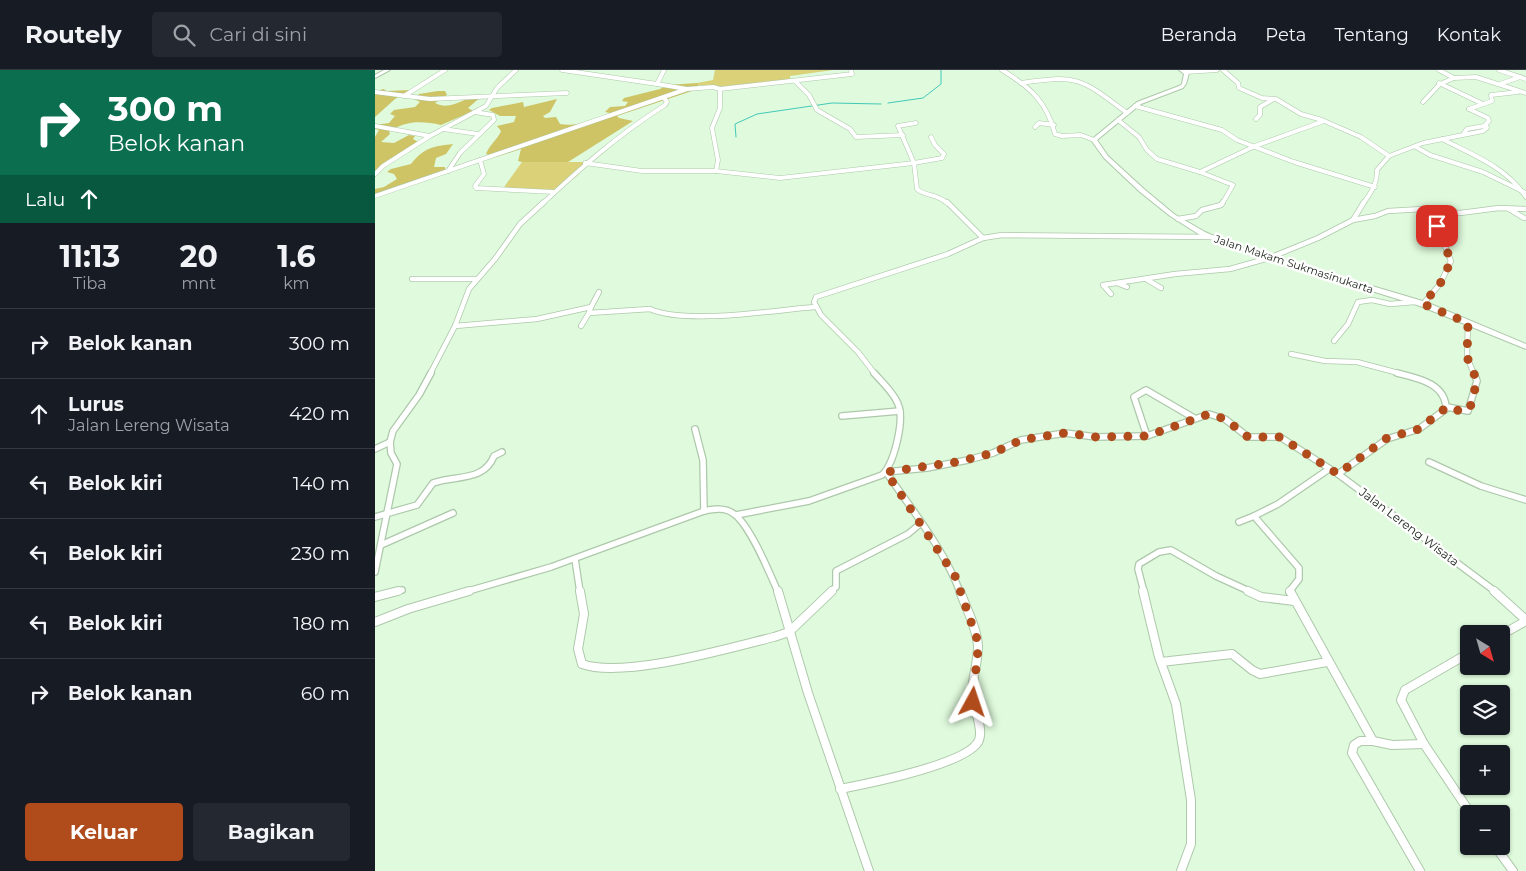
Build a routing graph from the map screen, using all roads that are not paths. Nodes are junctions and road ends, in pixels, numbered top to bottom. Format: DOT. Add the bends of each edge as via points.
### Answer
graph roads {
  1 [pos="388,70"];
  2 [pos="445,70"];
  3 [pos="516,70"];
  4 [pos="562,70"];
  5 [pos="664,70"];
  6 [pos="851,70"];
  7 [pos="1002,70"];
  8 [pos="1217,70"];
  9 [pos="1223,70"];
  10 [pos="1439,70"];
  11 [pos="1499,70"];
  12 [pos="1183,71"];
  13 [pos="375,77"];
  14 [pos="1454,78"];
  15 [pos="1518,78"];
  16 [pos="1526,79"];
  17 [pos="795,81"];
  18 [pos="1021,83"];
  19 [pos="1439,83"];
  20 [pos="657,84"];
  21 [pos="1500,84"];
  22 [pos="687,89"];
  23 [pos="720,89"];
  24 [pos="375,92"];
  25 [pos="1518,92"];
  26 [pos="567,93"];
  27 [pos="1526,93"];
  28 [pos="495,95"];
  29 [pos="404,96"];
  30 [pos="664,98"];
  31 [pos="1276,99"];
  32 [pos="1423,102"];
  33 [pos="1483,104"];
  34 [pos="1135,106"];
  35 [pos="475,112"];
  36 [pos="1127,113"];
  37 [pos="1256,119"];
  38 [pos="1119,120"];
  39 [pos="1324,120"];
  40 [pos="916,122"];
  41 [pos="1054,124"];
  42 [pos="375,126"];
  43 [pos="1035,127"];
  44 [pos="443,129"];
  45 [pos="478,134"];
  46 [pos="903,134"];
  47 [pos="430,136"];
  48 [pos="931,137"];
  49 [pos="1442,139"];
  50 [pos="1094,140"];
  51 [pos="1255,146"];
  52 [pos="1416,147"];
  53 [pos="1389,156"];
  54 [pos="480,160"];
  55 [pos="585,163"];
  56 [pos="914,163"];
  57 [pos="448,171"];
  58 [pos="716,171"];
  59 [pos="1200,172"];
  60 [pos="375,174"];
  61 [pos="1375,186"];
  62 [pos="554,192"];
  63 [pos="1524,192"];
  64 [pos="375,196"];
  65 [pos="1526,197"];
  66 [pos="1507,208"];
  67 [pos="1526,209"];
  68 [pos="1451,212"];
  69 [pos="1524,218"];
  70 [pos="1178,219"];
  71 [pos="1353,220"];
  72 [pos="1211,237"];
  73 [pos="983,238"];
  74 [pos="1269,258"];
  75 [pos="411,279"];
  76 [pos="477,279"];
  77 [pos="1146,279"];
  78 [pos="1115,282"];
  79 [pos="1127,288"];
  80 [pos="1161,288"];
  81 [pos="599,292"];
  82 [pos="1111,294"];
  83 [pos="1415,302"];
  84 [pos="1423,304"];
  85 [pos="815,306"];
  86 [pos="591,307"];
  87 [pos="589,313"];
  88 [pos="1468,323"];
  89 [pos="455,326"];
  90 [pos="581,326"];
  91 [pos="1334,341"];
  92 [pos="1526,347"];
  93 [pos="1291,354"];
  94 [pos="1447,407"];
  95 [pos="900,411"];
  96 [pos="842,416"];
  97 [pos="1194,418"];
  98 [pos="695,429"];
  99 [pos="1147,436"];
  100 [pos="390,442"];
  101 [pos="375,449"];
  102 [pos="502,452"];
  103 [pos="1429,462"];
  104 [pos="1329,469"];
  105 [pos="886,472"];
  106 [pos="1338,474"];
  107 [pos="1526,500"];
  108 [pos="704,511"];
  109 [pos="453,513"];
  110 [pos="736,515"];
  111 [pos="385,516"];
  112 [pos="1254,516"];
  113 [pos="375,518"];
  114 [pos="1239,522"];
  115 [pos="921,524"];
  116 [pos="381,545"];
  117 [pos="575,559"];
  118 [pos="375,572"];
  119 [pos="402,590"];
  120 [pos="375,597"];
  121 [pos="1294,601"];
  122 [pos="1526,620"];
  123 [pos="375,622"];
  124 [pos="1510,630"];
  125 [pos="789,632"];
  126 [pos="1460,659"];
  127 [pos="1161,662"];
  128 [pos="1327,662"];
  129 [pos="1373,741"];
  130 [pos="1424,744"];
  131 [pos="840,789"];
  132 [pos="1465,805"];
  133 [pos="1501,855"];
  134 [pos="869,871"];
  135 [pos="1181,871"];
  136 [pos="1420,871"];
  137 [pos="1513,871"];
  1 -- 13 [label="street"];
  2 -- 29 [label="street"];
  3 -- 28 [label="street" via="497,88"];
  4 -- 20 [label="street"];
  5 -- 20 [label="street"];
  6 -- 17 [label="street" via="852,74"];
  7 -- 18 [label="street"];
  8 -- 12 [label="street"];
  9 -- 31 [label="street" via="1238,83 1239,88 1262,98"];
  10 -- 14 [label="street"];
  11 -- 15 [label="street"];
  12 -- 34 [label="street" via="1185,84 1181,87"];
  14 -- 19 [label="street"];
  14 -- 21 [label="street" via="1476,77"];
  15 -- 16 [label="street"];
  15 -- 21 [label="street"];
  17 -- 23 [label="street"];
  17 -- 46 [label="street" via="815,108 850,129 858,138"];
  18 -- 36 [label="street" via="1075,79"];
  18 -- 41 [label="street" via="1043,104"];
  19 -- 32 [label="street"];
  19 -- 33 [label="street"];
  20 -- 22 [label="street"];
  21 -- 25 [label="street"];
  22 -- 23 [label="street"];
  22 -- 30 [label="street"];
  23 -- 58 [label="street" via="720,108 712,128 718,160"];
  24 -- 29 [label="street"];
  25 -- 27 [label="street"];
  25 -- 33 [label="street" via="1491,95 1492,101"];
  26 -- 28 [label="street"];
  28 -- 29 [label="street" via="430,99"];
  28 -- 35 [label="street" via="488,105"];
  30 -- 54 [label="street"];
  30 -- 55 [label="street" via="665,105"];
  31 -- 37 [label="street" via="1263,104"];
  31 -- 39 [label="street" via="1301,114"];
  33 -- 49 [label="street" via="1469,110 1489,119 1487,128"];
  34 -- 36 [label="street"];
  34 -- 51 [label="street" via="1222,130"];
  35 -- 44 [label="street"];
  35 -- 45 [label="street" via="495,118"];
  36 -- 38 [label="street"];
  38 -- 50 [label="street"];
  38 -- 59 [label="street" via="1157,159"];
  39 -- 51 [label="street"];
  39 -- 53 [label="street" via="1368,140"];
  40 -- 46 [label="street" via="898,126"];
  41 -- 43 [label="street" via="1039,123"];
  41 -- 50 [label="street" via="1057,135 1081,134"];
  42 -- 47 [label="street"];
  44 -- 45 [label="street"];
  44 -- 47 [label="street"];
  45 -- 57 [label="street"];
  46 -- 56 [label="street"];
  47 -- 60 [label="street"];
  48 -- 56 [label="street" via="944,156"];
  49 -- 52 [label="street"];
  49 -- 63 [label="street" via="1501,170"];
  50 -- 70 [label="street, Jalan Makam Sukmasinukarta" via="1129,180"];
  51 -- 59 [label="street"];
  51 -- 61 [label="street" via="1335,176"];
  52 -- 53 [label="street"];
  52 -- 63 [label="street" via="1430,156 1483,172"];
  53 -- 61 [label="street" via="1377,170"];
  54 -- 57 [label="street"];
  54 -- 62 [label="street" via="485,172 476,188"];
  55 -- 58 [label="street" via="643,171"];
  55 -- 62 [label="street"];
  56 -- 58 [label="street" via="780,178"];
  56 -- 73 [label="street" via="917,190 941,197"];
  57 -- 64 [label="street"];
  59 -- 70 [label="street" via="1229,182 1233,187 1221,205 1202,210 1196,216"];
  61 -- 71 [label="street"];
  62 -- 76 [label="street" via="514,230"];
  63 -- 65 [label="street"];
  66 -- 67 [label="street"];
  66 -- 68 [label="street"];
  66 -- 69 [label="street"];
  68 -- 71 [label="street" via="1401,209"];
  68 -- 84 [label="street" via="1437,226 1451,261 1440,284"];
  70 -- 72 [label="street, Jalan Makam Sukmasinukarta"];
  71 -- 74 [label="street" via="1326,235"];
  72 -- 73 [label="street" via="1047,234"];
  72 -- 74 [label="street, Jalan Makam Sukmasinukarta"];
  73 -- 85 [label="street" via="948,254 823,294 813,300"];
  74 -- 77 [label="street" via="1230,269"];
  74 -- 83 [label="street, Jalan Makam Sukmasinukarta"];
  75 -- 76 [label="street"];
  76 -- 89 [label="street" via="465,295"];
  77 -- 78 [label="street"];
  77 -- 80 [label="street"];
  78 -- 79 [label="street"];
  78 -- 82 [label="street" via="1103,285"];
  81 -- 86 [label="street"];
  83 -- 84 [label="street, Jalan Makam Sukmasinukarta"];
  83 -- 91 [label="street" via="1358,302 1348,324"];
  84 -- 88 [label="street, Jalan Makam Sukmasinukarta"];
  85 -- 87 [label="street" via="693,316 670,315 650,309"];
  85 -- 95 [label="street" via="896,398"];
  86 -- 87 [label="street"];
  86 -- 89 [label="street" via="537,319"];
  87 -- 90 [label="street"];
  88 -- 92 [label="street, Jalan Makam Sukmasinukarta"];
  88 -- 94 [label="street" via="1467,357 1477,381 1468,411"];
  89 -- 100 [label="street" via="419,395 393,431"];
  93 -- 94 [label="street" via="1325,361 1357,362 1423,380 1436,387"];
  94 -- 106 [label="street" via="1419,429 1387,438"];
  95 -- 96 [label="street"];
  95 -- 105 [label="street"];
  97 -- 99 [label="street"];
  97 -- 99 [label="street" via="1149,391 1142,391 1133,399"];
  97 -- 104 [label="street, Jalan Lereng Wisata" via="1213,415 1248,437 1280,437"];
  98 -- 108 [label="street" via="702,452"];
  99 -- 105 [label="street" via="1096,437 1065,433 1021,440 993,453 957,462"];
  100 -- 101 [label="street"];
  100 -- 111 [label="street" via="397,464"];
  102 -- 111 [label="street" via="494,456 492,465 486,470 432,484 420,503"];
  103 -- 107 [label="street" via="1481,486"];
  104 -- 106 [label="street, Jalan Lereng Wisata"];
  104 -- 112 [label="street" via="1278,504"];
  105 -- 110 [label="street" via="809,501"];
  105 -- 115 [label="street"];
  106 -- 122 [label="street, Jalan Lereng Wisata" via="1493,590"];
  108 -- 110 [label="street" via="723,508"];
  108 -- 117 [label="street"];
  109 -- 116 [label="street"];
  110 -- 125 [label="street" via="759,550 778,592"];
  111 -- 113 [label="street"];
  111 -- 116 [label="street"];
  112 -- 114 [label="street"];
  112 -- 121 [label="street" via="1299,568 1299,579 1289,592"];
  115 -- 125 [label="street" via="836,571 836,587"];
  115 -- 131 [label="street" via="955,576 977,639 978,662 972,691 979,742 971,751 945,762 875,783"];
  116 -- 118 [label="street"];
  117 -- 123 [label="street"];
  117 -- 125 [label="street" via="585,606 579,651 582,664 587,667 603,669 656,663"];
  119 -- 120 [label="street"];
  121 -- 127 [label="street" via="1261,597 1216,576 1175,551 1159,552 1141,561 1138,569"];
  121 -- 128 [label="street"];
  122 -- 124 [label="street"];
  125 -- 131 [label="street"];
  126 -- 130 [label="street" via="1402,692 1401,700"];
  127 -- 128 [label="street" via="1232,654 1260,674"];
  127 -- 135 [label="street" via="1176,704 1191,800 1191,844"];
  128 -- 129 [label="street"];
  129 -- 130 [label="street" via="1392,745"];
  129 -- 136 [label="street" via="1360,741 1354,745 1352,754"];
  130 -- 132 [label="street"];
  131 -- 134 [label="street"];
  133 -- 137 [label="street"];
}
